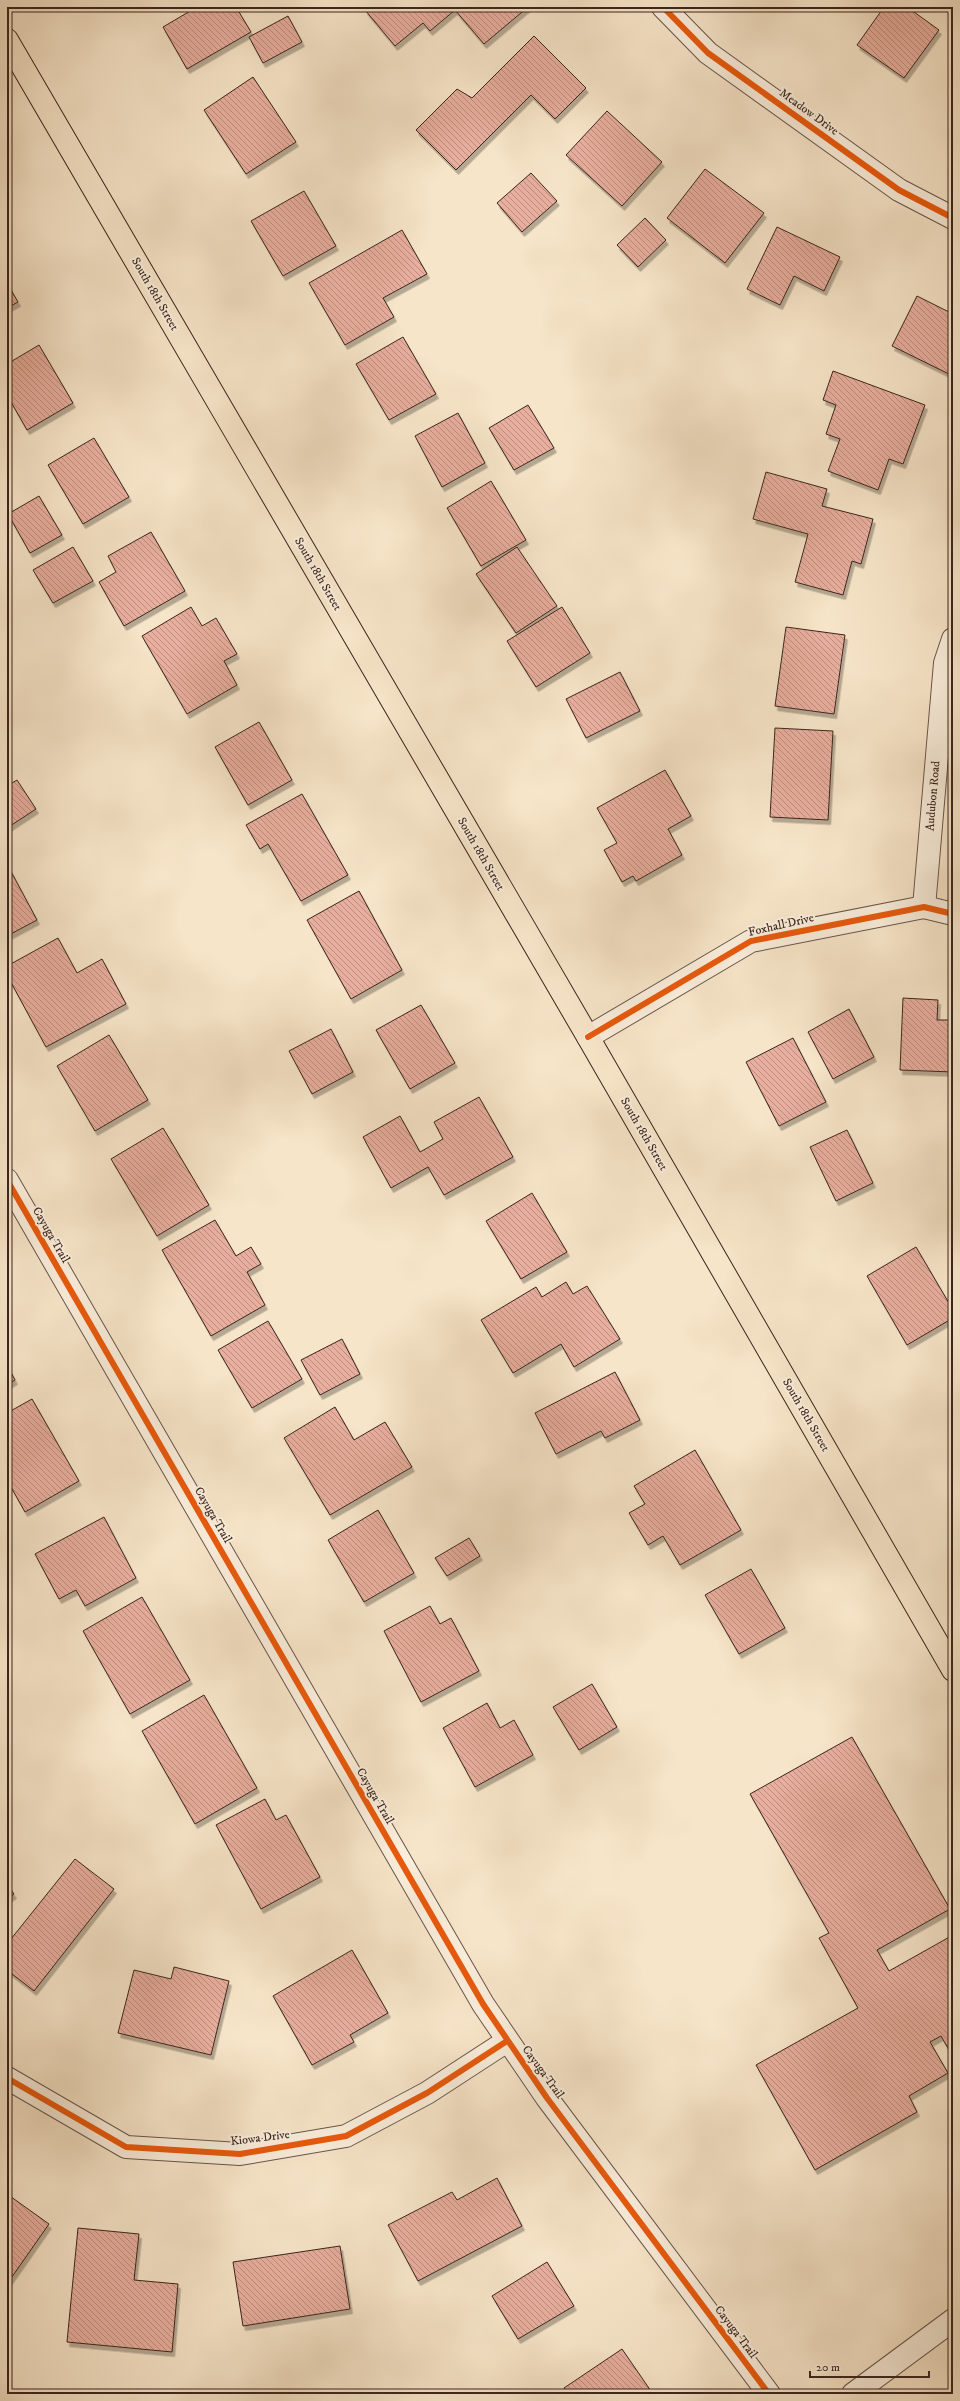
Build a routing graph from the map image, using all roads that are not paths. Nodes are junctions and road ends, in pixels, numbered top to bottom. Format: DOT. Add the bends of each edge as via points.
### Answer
graph roads {
  1 [pos="663,7"];
  2 [pos="7,40"];
  3 [pos="953,218"];
  4 [pos="953,639"];
  5 [pos="924,907"];
  6 [pos="953,914"];
  7 [pos="588,1037"];
  8 [pos="7,1180"];
  9 [pos="953,1670"];
  10 [pos="508,2042"];
  11 [pos="7,2078"];
  12 [pos="953,2320"];
  13 [pos="769,2394"];
  14 [pos="853,2394"];
  1 -- 3 [label="street, Meadow Drive" via="714,57 899,190"];
  2 -- 7 [label="main road, South 18th Street"];
  4 -- 5 [label="street, Audubon Road" via="945,663"];
  5 -- 6 [label="street, Foxhall Drive"];
  5 -- 7 [label="street, Foxhall Drive" via="751,941"];
  7 -- 9 [label="main road, South 18th Street"];
  8 -- 10 [label="street, Cayuga Trail" via="483,2004"];
  10 -- 11 [label="street, Kiowa Drive" via="428,2093 346,2136 240,2154 126,2146"];
  10 -- 13 [label="street, Cayuga Trail"];
  12 -- 14 [label="street"];
}
